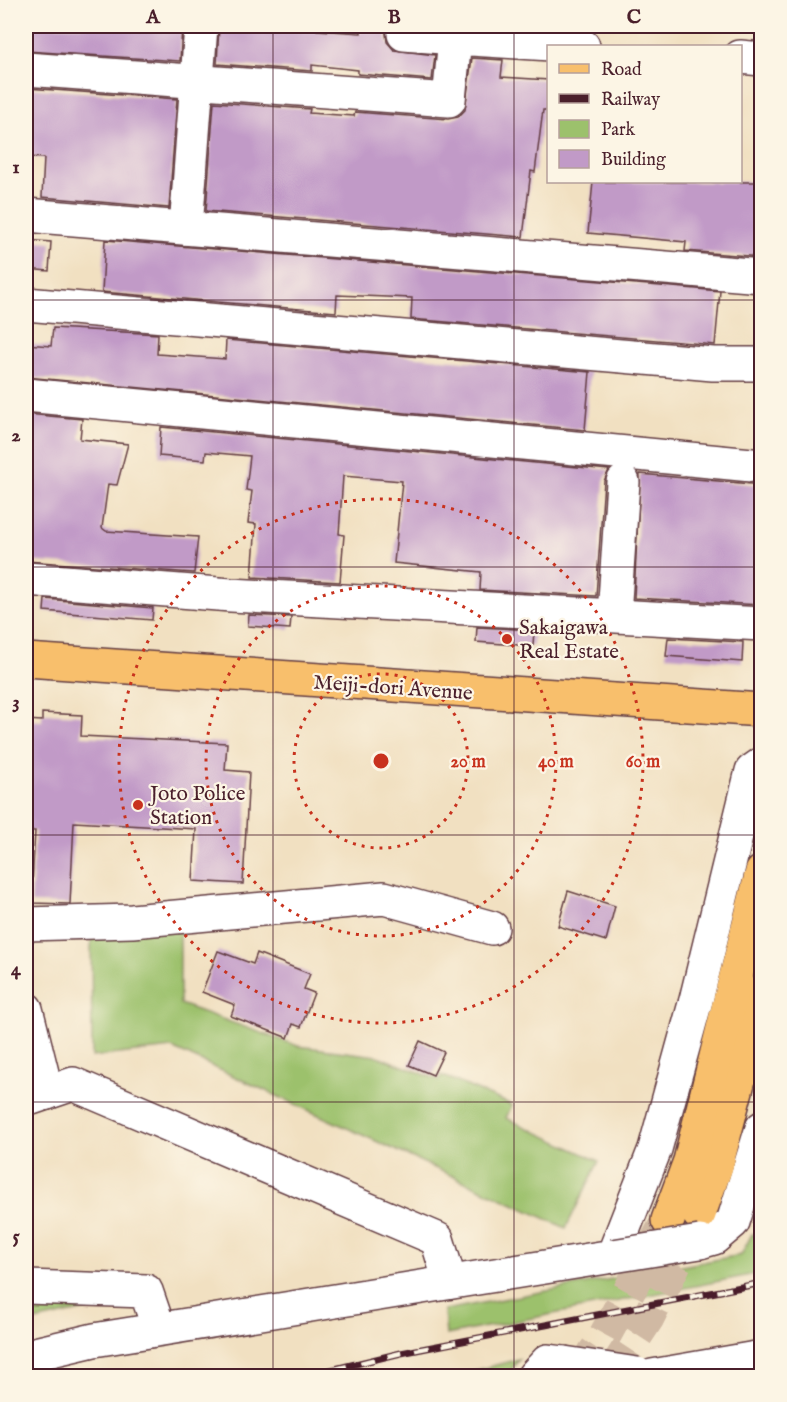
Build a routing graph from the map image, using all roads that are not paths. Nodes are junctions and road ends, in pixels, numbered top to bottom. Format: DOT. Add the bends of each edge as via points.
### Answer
graph roads {
  1 [pos="201,26"];
  2 [pos="404,26"];
  3 [pos="455,38"];
  4 [pos="567,45"];
  5 [pos="742,57"];
  6 [pos="762,59"];
  7 [pos="26,69"];
  8 [pos="196,81"];
  9 [pos="26,215"];
  10 [pos="186,228"];
  11 [pos="762,276"];
  12 [pos="26,304"];
  13 [pos="762,364"];
  14 [pos="26,395"];
  15 [pos="762,466"];
  16 [pos="623,483"];
  17 [pos="26,579"];
  18 [pos="614,615"];
  19 [pos="762,624"];
  20 [pos="26,660"];
  21 [pos="762,710"];
  22 [pos="762,764"];
  23 [pos="762,872"];
  24 [pos="26,924"];
  25 [pos="492,928"];
  26 [pos="762,992"];
  27 [pos="26,1009"];
  28 [pos="36,1096"];
  29 [pos="762,1128"];
  30 [pos="689,1225"];
  31 [pos="613,1256"];
  32 [pos="450,1282"];
  33 [pos="26,1287"];
  34 [pos="159,1329"];
  35 [pos="26,1356"];
  36 [pos="762,1357"];
  37 [pos="660,1375"];
  38 [pos="534,1377"];
  1 -- 8 [label="street"];
  2 -- 3 [label="street" via="404,34"];
  3 -- 4 [label="street"];
  3 -- 8 [label="street" via="449,100"];
  5 -- 6 [label="street"];
  7 -- 8 [label="street"];
  8 -- 10 [label="street"];
  9 -- 10 [label="street"];
  10 -- 11 [label="street"];
  12 -- 13 [label="street" via="701,363"];
  14 -- 15 [label="street"];
  16 -- 18 [label="street"];
  17 -- 18 [label="street" via="243,596"];
  18 -- 19 [label="street"];
  20 -- 21 [label="main road, Meiji-dori Avenue"];
  22 -- 31 [label="street" via="752,771 655,1149"];
  23 -- 30 [label="main road" via="690,1161"];
  24 -- 25 [label="street" via="132,921 384,897"];
  26 -- 30 [label="main road" via="716,1166"];
  27 -- 28 [label="street"];
  28 -- 32 [label="street" via="73,1084 437,1239"];
  29 -- 30 [label="street" via="733,1222 714,1238"];
  30 -- 31 [label="street, bridge"];
  31 -- 32 [label="street"];
  32 -- 34 [label="street"];
  33 -- 34 [label="street" via="146,1291"];
  34 -- 35 [label="street"];
  36 -- 37 [label="street"];
  37 -- 38 [label="street, bridge" via="548,1361"];
}
